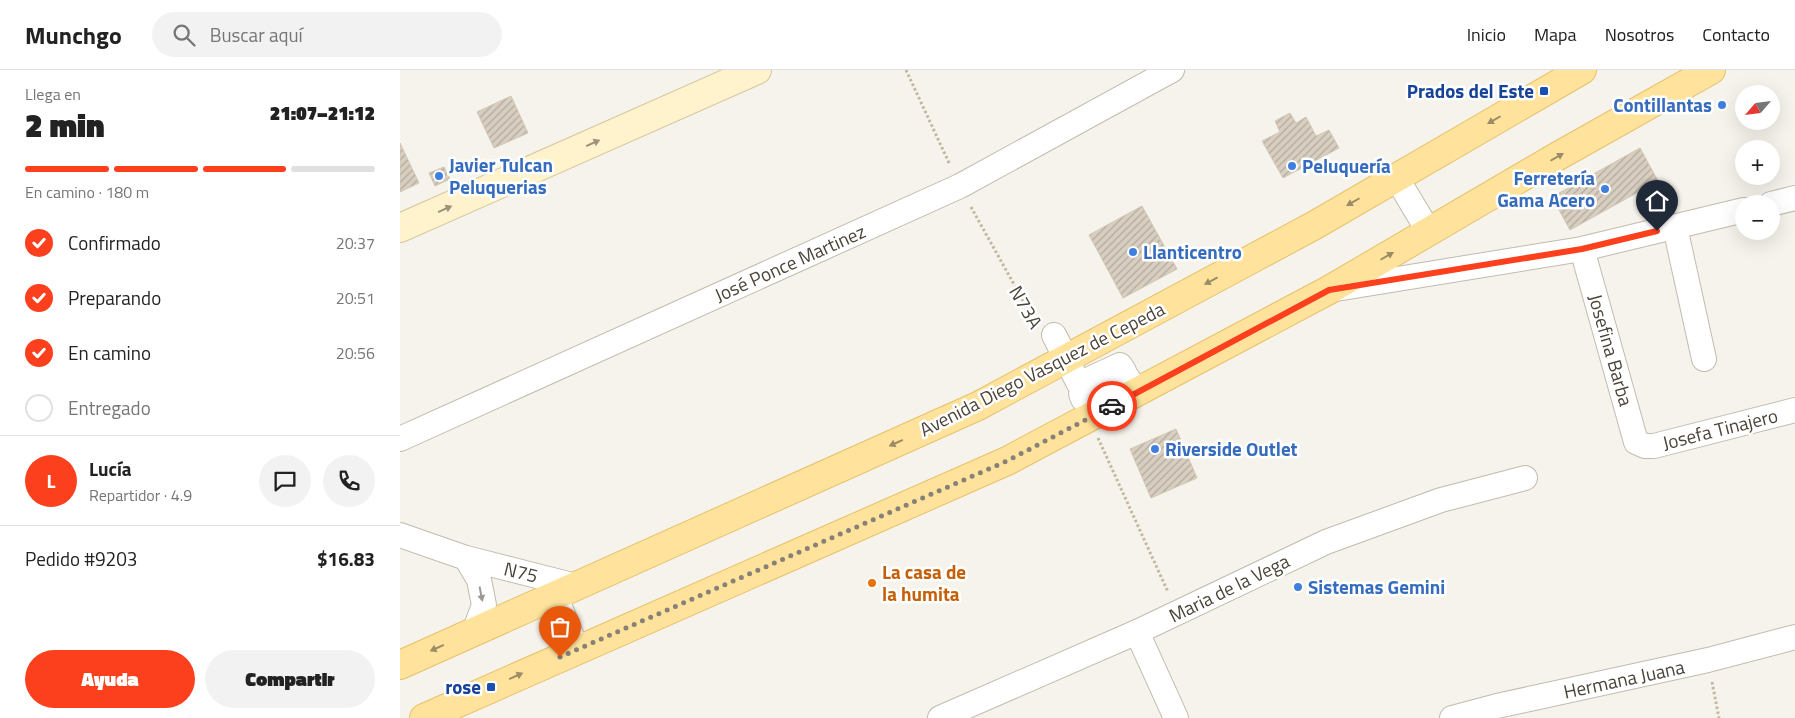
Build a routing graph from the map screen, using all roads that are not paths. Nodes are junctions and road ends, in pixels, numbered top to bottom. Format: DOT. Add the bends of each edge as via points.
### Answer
graph roads {
  1 [pos="757,70"];
  2 [pos="1172,70"];
  3 [pos="1582,70"];
  4 [pos="1703,72"];
  5 [pos="1396,178"];
  6 [pos="1795,198"];
  7 [pos="1780,202"];
  8 [pos="1735,212"];
  9 [pos="1675,227"];
  10 [pos="400,228"];
  11 [pos="1429,232"];
  12 [pos="1582,249"];
  13 [pos="1329,290"];
  14 [pos="1054,335"];
  15 [pos="1066,359"];
  16 [pos="1704,359"];
  17 [pos="1795,410"];
  18 [pos="1088,418"];
  19 [pos="400,440"];
  20 [pos="1645,446"];
  21 [pos="1525,478"];
  22 [pos="400,535"];
  23 [pos="466,558"];
  24 [pos="565,591"];
  25 [pos="474,632"];
  26 [pos="1137,632"];
  27 [pos="1795,637"];
  28 [pos="578,649"];
  29 [pos="400,665"];
  30 [pos="424,718"];
  31 [pos="940,718"];
  32 [pos="1176,718"];
  33 [pos="1452,718"];
  10 -- 1 [label="main road, one-way"];
  2 -- 19 [label="street, José Ponce Martinez" via="960,186"];
  3 -- 5 [label="main road, Avenida Diego Vasquez de Cepeda, one-way"];
  11 -- 4 [label="main road, one-way"];
  5 -- 11 [label="street"];
  5 -- 15 [label="main road, Avenida Diego Vasquez de Cepeda, one-way"];
  6 -- 7 [label="street"];
  8 -- 9 [label="street"];
  9 -- 12 [label="street"];
  9 -- 16 [label="street"];
  13 -- 11 [label="main road, one-way"];
  12 -- 13 [label="street"];
  12 -- 20 [label="street, Josefina Barba" via="1636,442"];
  13 -- 18 [label="main road"];
  14 -- 15 [label="street, N73A"];
  15 -- 18 [label="street, N73A" via="1079,384 1120,365 1124,371 1081,394 1083,399 1127,377 1131,383 1083,409"];
  15 -- 24 [label="main road, Avenida Diego Vasquez de Cepeda, one-way" via="978,406"];
  17 -- 20 [label="street, Josefa Tinajero"];
  18 -- 28 [label="main road" via="1007,461"];
  21 -- 26 [label="street, Maria de la Vega" via="1441,500 1326,542"];
  22 -- 23 [label="street, N75"];
  23 -- 24 [label="street, N75"];
  23 -- 25 [label="street, N75, one-way" via="479,580 484,605"];
  24 -- 25 [label="main road, Avenida Diego Vasquez de Cepeda"];
  24 -- 28 [label="street"];
  25 -- 29 [label="main road, Avenida Diego Vasquez de Cepeda, one-way"];
  26 -- 31 [label="street, Maria de la Vega"];
  26 -- 32 [label="street"];
  27 -- 33 [label="street, Hermana Juana"];
  30 -- 28 [label="main road, one-way"];
}
